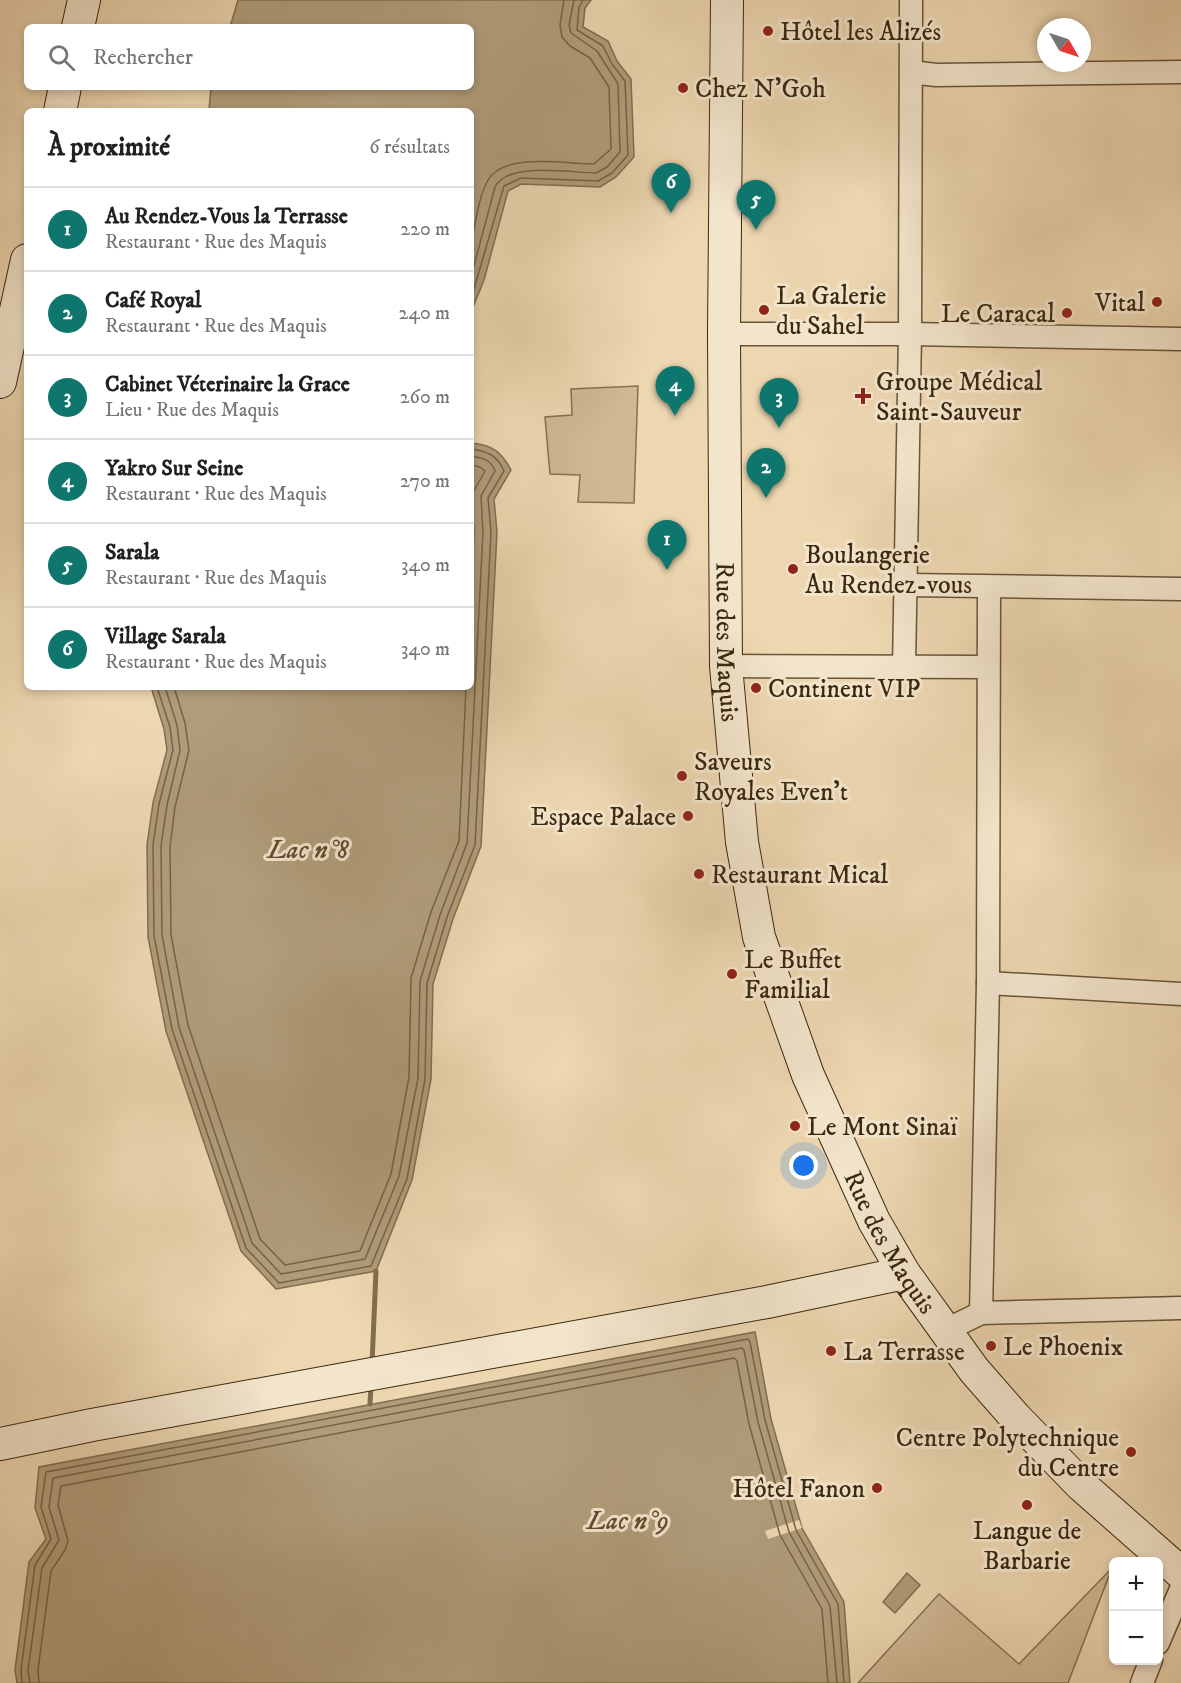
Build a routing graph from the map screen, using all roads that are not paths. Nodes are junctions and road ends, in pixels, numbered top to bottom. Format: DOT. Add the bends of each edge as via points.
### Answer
graph roads {
  1 [pos="84,0"];
  2 [pos="727,0"];
  3 [pos="911,0"];
  4 [pos="79,24"];
  5 [pos="911,72"];
  6 [pos="1181,72"];
  7 [pos="64,90"];
  8 [pos="61,108"];
  9 [pos="24,274"];
  10 [pos="724,334"];
  11 [pos="910,334"];
  12 [pos="1181,339"];
  13 [pos="0,382"];
  14 [pos="907,585"];
  15 [pos="989,588"];
  16 [pos="1181,589"];
  17 [pos="726,666"];
  18 [pos="904,667"];
  19 [pos="987,667"];
  20 [pos="988,983"];
  21 [pos="1181,994"];
  22 [pos="904,1273"];
  23 [pos="1181,1308"];
  24 [pos="981,1313"];
  25 [pos="944,1330"];
  26 [pos="0,1444"];
  27 [pos="1181,1573"];
  28 [pos="1181,1589"];
  29 [pos="1163,1631"];
  30 [pos="1149,1665"];
  31 [pos="1142,1683"];
  1 -- 4 [label="street"];
  2 -- 10 [label="street, Rue des Maquis"];
  3 -- 5 [label="street"];
  5 -- 6 [label="street"];
  5 -- 11 [label="street"];
  7 -- 8 [label="street"];
  9 -- 13 [label="street"];
  10 -- 11 [label="street"];
  10 -- 17 [label="street, Rue des Maquis"];
  11 -- 12 [label="street"];
  11 -- 14 [label="street"];
  14 -- 15 [label="street"];
  14 -- 18 [label="street"];
  15 -- 16 [label="street"];
  15 -- 19 [label="street"];
  17 -- 18 [label="street"];
  17 -- 22 [label="street, Rue des Maquis" via="742,842 759,937 808,1075 874,1221"];
  18 -- 19 [label="street"];
  19 -- 20 [label="street"];
  20 -- 21 [label="street"];
  20 -- 24 [label="street"];
  22 -- 25 [label="street, Rue des Maquis"];
  22 -- 26 [label="street" via="767,1302"];
  23 -- 24 [label="street"];
  24 -- 25 [label="street"];
  25 -- 27 [label="street, Rue des Maquis" via="1016,1418 1081,1485"];
  28 -- 29 [label="street"];
  30 -- 31 [label="street"];
}
